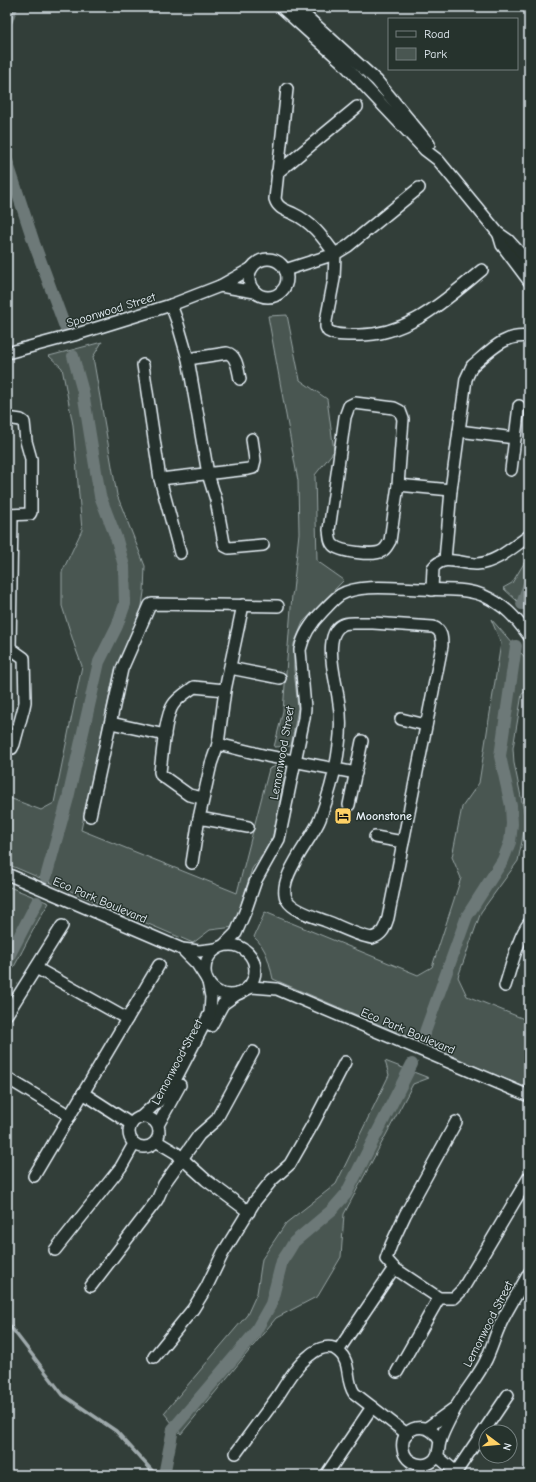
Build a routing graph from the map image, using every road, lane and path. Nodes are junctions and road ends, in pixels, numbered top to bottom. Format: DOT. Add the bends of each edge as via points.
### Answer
graph roads {
  1 [pos="281,7"];
  2 [pos="296,7"];
  3 [pos="287,89"];
  4 [pos="357,107"];
  5 [pos="438,160"];
  6 [pos="277,173"];
  7 [pos="419,188"];
  8 [pos="498,233"];
  9 [pos="335,254"];
  10 [pos="529,263"];
  11 [pos="252,268"];
  12 [pos="285,270"];
  13 [pos="482,270"];
  14 [pos="529,281"];
  15 [pos="220,286"];
  16 [pos="255,292"];
  17 [pos="171,305"];
  18 [pos="529,337"];
  19 [pos="7,353"];
  20 [pos="188,359"];
  21 [pos="143,365"];
  22 [pos="240,379"];
  23 [pos="519,406"];
  24 [pos="7,418"];
  25 [pos="459,431"];
  26 [pos="515,438"];
  27 [pos="252,440"];
  28 [pos="511,470"];
  29 [pos="208,474"];
  30 [pos="160,479"];
  31 [pos="398,485"];
  32 [pos="451,490"];
  33 [pos="9,515"];
  34 [pos="529,536"];
  35 [pos="263,545"];
  36 [pos="180,553"];
  37 [pos="445,560"];
  38 [pos="432,590"];
  39 [pos="243,605"];
  40 [pos="278,606"];
  41 [pos="529,636"];
  42 [pos="8,648"];
  43 [pos="230,668"];
  44 [pos="280,678"];
  45 [pos="225,690"];
  46 [pos="401,719"];
  47 [pos="111,722"];
  48 [pos="426,725"];
  49 [pos="165,735"];
  50 [pos="362,741"];
  51 [pos="218,744"];
  52 [pos="7,748"];
  53 [pos="296,762"];
  54 [pos="336,769"];
  55 [pos="356,773"];
  56 [pos="203,798"];
  57 [pos="349,805"];
  58 [pos="90,816"];
  59 [pos="199,818"];
  60 [pos="248,827"];
  61 [pos="375,837"];
  62 [pos="403,842"];
  63 [pos="192,863"];
  64 [pos="7,874"];
  65 [pos="245,912"];
  66 [pos="529,923"];
  67 [pos="62,926"];
  68 [pos="220,947"];
  69 [pos="182,949"];
  70 [pos="246,951"];
  71 [pos="159,965"];
  72 [pos="255,966"];
  73 [pos="36,968"];
  74 [pos="207,980"];
  75 [pos="505,986"];
  76 [pos="277,989"];
  77 [pos="241,992"];
  78 [pos="7,1014"];
  79 [pos="127,1019"];
  80 [pos="253,1052"];
  81 [pos="345,1062"];
  82 [pos="7,1078"];
  83 [pos="84,1092"];
  84 [pos="529,1096"];
  85 [pos="70,1116"];
  86 [pos="141,1117"];
  87 [pos="456,1122"];
  88 [pos="131,1124"];
  89 [pos="158,1125"];
  90 [pos="156,1141"];
  91 [pos="134,1144"];
  92 [pos="182,1159"];
  93 [pos="34,1176"];
  94 [pos="529,1177"];
  95 [pos="249,1212"];
  96 [pos="56,1250"];
  97 [pos="394,1268"];
  98 [pos="528,1279"];
  99 [pos="91,1286"];
  100 [pos="439,1298"];
  101 [pos="338,1351"];
  102 [pos="154,1357"];
  103 [pos="397,1372"];
  104 [pos="508,1395"];
  105 [pos="372,1407"];
  106 [pos="456,1407"];
  107 [pos="427,1428"];
  108 [pos="407,1434"];
  109 [pos="440,1442"];
  110 [pos="236,1453"];
  111 [pos="437,1456"];
  112 [pos="456,1474"];
  113 [pos="326,1475"];
  1 -- 5 [label="street" via="342,62 425,150"];
  2 -- 5 [label="street" via="377,81 430,145"];
  3 -- 6 [label="street"];
  4 -- 6 [label="street"];
  5 -- 8 [label="street"];
  6 -- 9 [label="street" via="276,203 314,226"];
  7 -- 9 [label="street"];
  8 -- 10 [label="street"];
  8 -- 14 [label="street" via="502,245"];
  9 -- 12 [label="street"];
  9 -- 13 [label="street" via="334,279 326,327 328,331 339,335 365,336 400,328 431,311"];
  11 -- 12 [label="street" via="266,259 276,261"];
  11 -- 15 [label="street, Spoonwood Street"];
  11 -- 16 [label="street" via="249,278"];
  12 -- 16 [label="street" via="287,281 280,293 274,297 266,297"];
  15 -- 16 [label="street"];
  15 -- 17 [label="street, Spoonwood Street"];
  17 -- 19 [label="street, Spoonwood Street"];
  17 -- 20 [label="street"];
  18 -- 25 [label="street" via="516,336 505,340 472,366 466,379"];
  20 -- 22 [label="street" via="231,354"];
  20 -- 29 [label="street"];
  21 -- 30 [label="street"];
  23 -- 26 [label="street"];
  24 -- 33 [label="street" via="24,422 31,459 31,512"];
  25 -- 26 [label="street"];
  25 -- 32 [label="street"];
  26 -- 28 [label="street"];
  27 -- 29 [label="street" via="255,460 253,468"];
  29 -- 30 [label="street"];
  29 -- 35 [label="street" via="225,546 230,548"];
  30 -- 36 [label="street"];
  31 -- 31 [label="street" via="390,541 386,548 367,554 334,546 329,530 344,417 351,404 394,408 402,414"];
  31 -- 32 [label="street"];
  32 -- 37 [label="street"];
  33 -- 42 [label="street"];
  34 -- 37 [label="street" via="486,563 468,564"];
  37 -- 38 [label="street" via="433,568"];
  38 -- 41 [label="street, Lemonwood Street" via="459,590 482,596 509,611"];
  38 -- 53 [label="street, Lemonwood Street" via="351,590 334,599 310,625 300,650 305,708"];
  39 -- 40 [label="street"];
  39 -- 43 [label="street"];
  39 -- 47 [label="street" via="150,605 122,669"];
  42 -- 52 [label="street" via="24,658 25,702 14,744 12,748"];
  43 -- 44 [label="street"];
  43 -- 45 [label="street"];
  45 -- 49 [label="street" via="194,687 171,707"];
  45 -- 51 [label="street"];
  46 -- 48 [label="street"];
  47 -- 49 [label="street"];
  47 -- 58 [label="street"];
  48 -- 54 [label="street" via="442,646 439,630 423,625 342,625 335,633 331,650 339,698 340,722"];
  48 -- 62 [label="street"];
  49 -- 56 [label="street" via="161,775 188,794"];
  50 -- 55 [label="street"];
  51 -- 53 [label="street"];
  51 -- 56 [label="street"];
  53 -- 54 [label="street"];
  53 -- 65 [label="street, Lemonwood Street" via="279,839 256,880"];
  54 -- 55 [label="street"];
  54 -- 62 [label="street" via="319,821 289,874 284,888 287,901 305,913 368,937 376,937 385,926"];
  55 -- 57 [label="street"];
  56 -- 59 [label="street"];
  59 -- 60 [label="street"];
  59 -- 63 [label="street"];
  61 -- 62 [label="street"];
  64 -- 69 [label="street, Eco Park Boulevard"];
  65 -- 68 [label="street, Lemonwood Street" via="236,933"];
  65 -- 70 [label="street, Lemonwood Street" via="243,940"];
  66 -- 75 [label="street" via="520,939"];
  67 -- 73 [label="street"];
  68 -- 69 [label="street, Eco Park Boulevard" via="199,951"];
  68 -- 70 [label="street" via="240,946"];
  68 -- 74 [label="street" via="210,954 206,962"];
  69 -- 74 [label="street, Eco Park Boulevard" via="197,964"];
  70 -- 72 [label="street" via="252,957"];
  71 -- 79 [label="street"];
  72 -- 76 [label="street, Eco Park Boulevard"];
  72 -- 77 [label="street" via="251,984"];
  73 -- 78 [label="street"];
  73 -- 79 [label="street"];
  74 -- 77 [label="street" via="213,989 220,993 229,995"];
  74 -- 86 [label="street, Lemonwood Street" via="211,997 210,1013 171,1088"];
  76 -- 77 [label="street, Eco Park Boulevard" via="252,987"];
  76 -- 84 [label="street, Eco Park Boulevard"];
  77 -- 89 [label="street, Lemonwood Street" via="223,1004"];
  79 -- 83 [label="street"];
  80 -- 92 [label="street" via="216,1120 202,1132"];
  81 -- 95 [label="street" via="290,1164 272,1180"];
  82 -- 85 [label="street"];
  83 -- 85 [label="street"];
  83 -- 88 [label="street"];
  85 -- 93 [label="street"];
  86 -- 88 [label="street, Lemonwood Street"];
  86 -- 89 [label="street, Lemonwood Street" via="151,1119"];
  87 -- 97 [label="street" via="391,1245 386,1259"];
  88 -- 91 [label="street" via="129,1135"];
  89 -- 90 [label="street, Lemonwood Street"];
  90 -- 91 [label="street" via="144,1147"];
  90 -- 92 [label="street"];
  91 -- 96 [label="street" via="121,1167"];
  92 -- 95 [label="street"];
  92 -- 99 [label="street" via="164,1184 157,1200"];
  94 -- 100 [label="street" via="459,1294 451,1299"];
  95 -- 102 [label="street" via="193,1308"];
  97 -- 100 [label="street"];
  97 -- 101 [label="street"];
  98 -- 106 [label="street, Lemonwood Street" via="501,1323 486,1360"];
  100 -- 103 [label="street"];
  101 -- 105 [label="street" via="348,1366 351,1389 358,1398"];
  101 -- 110 [label="street" via="325,1348 309,1355"];
  104 -- 112 [label="street"];
  105 -- 108 [label="street"];
  105 -- 113 [label="street"];
  106 -- 107 [label="street, Lemonwood Street"];
  106 -- 109 [label="street, Lemonwood Street"];
  107 -- 108 [label="street" via="420,1427"];
  107 -- 109 [label="street" via="434,1432"];
  108 -- 111 [label="street" via="403,1441 403,1450 412,1462 424,1465"];
  109 -- 111 [label="street"];
  111 -- 112 [label="street"];
}
